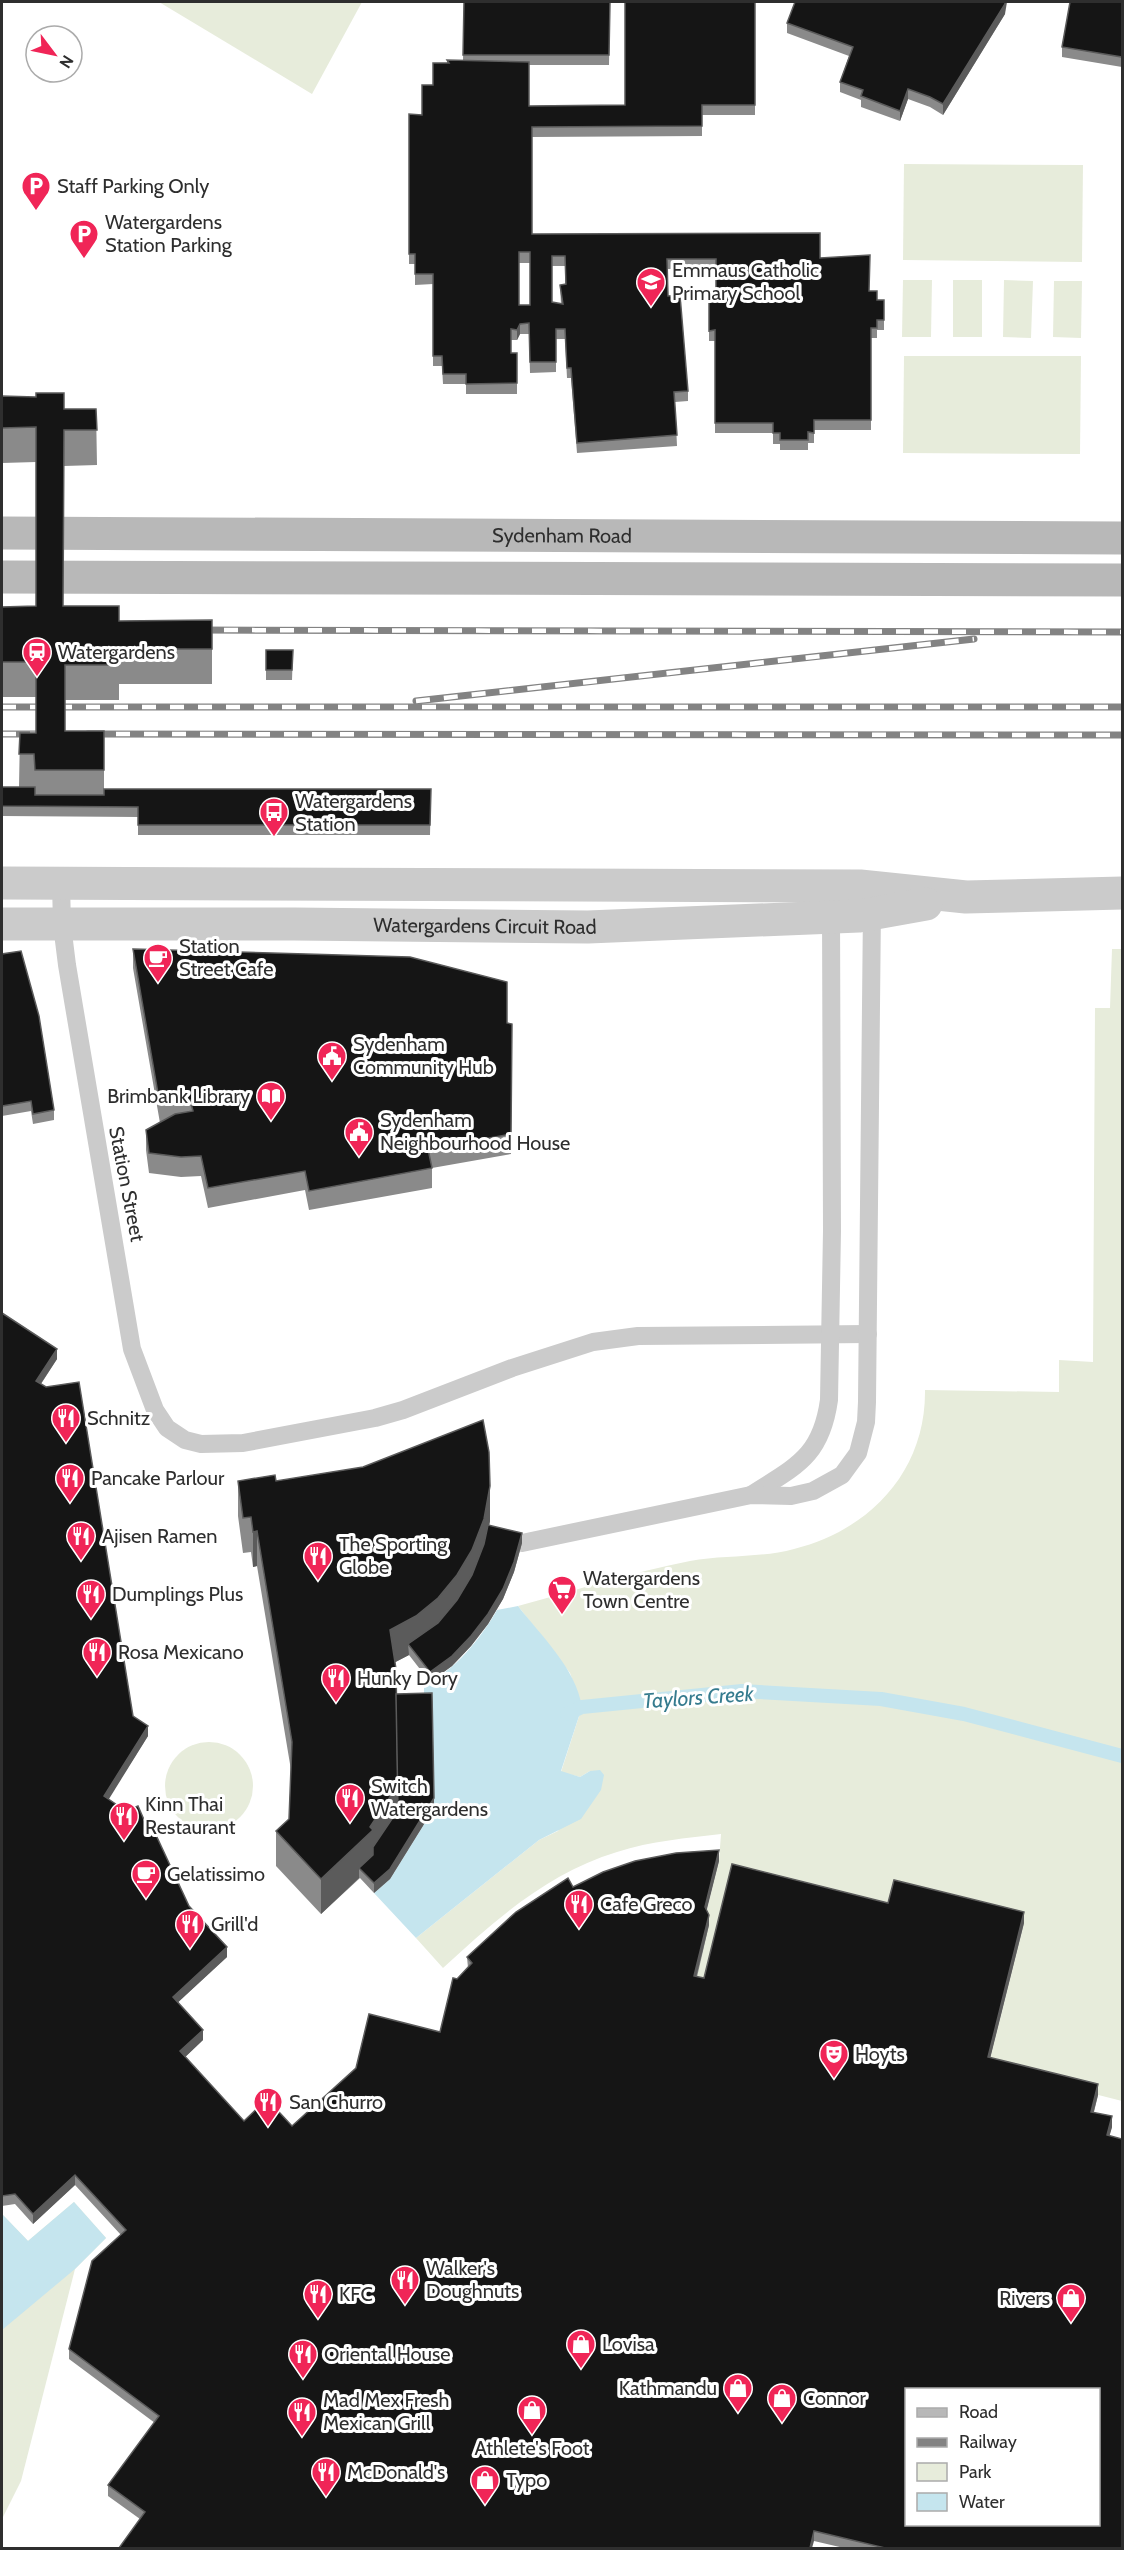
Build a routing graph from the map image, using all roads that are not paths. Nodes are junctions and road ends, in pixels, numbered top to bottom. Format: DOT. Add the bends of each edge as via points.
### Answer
graph roads {
  1 [pos="2,533"];
  2 [pos="160,534"];
  3 [pos="1122,538"];
  4 [pos="2,577"];
  5 [pos="175,578"];
  6 [pos="1122,580"];
  7 [pos="2,883"];
  8 [pos="61,883"];
  9 [pos="1122,893"];
  10 [pos="831,901"];
  11 [pos="872,901"];
  12 [pos="2,924"];
  13 [pos="62,925"];
  14 [pos="868,1334"];
  15 [pos="830,1335"];
  16 [pos="751,1495"];
  17 [pos="522,1543"];
  1 -- 2 [label="street, Sydenham Road"];
  2 -- 3 [label="street, Sydenham Road"];
  2 -- 5 [label="street"];
  4 -- 5 [label="street"];
  5 -- 6 [label="street"];
  7 -- 8 [label="street, Watergardens Circuit Road"];
  8 -- 10 [label="street, Watergardens Circuit Road"];
  8 -- 13 [label="lane, Station Street"];
  9 -- 11 [label="street, Watergardens Circuit Road"];
  10 -- 11 [label="street, Watergardens Circuit Road"];
  10 -- 13 [label="street, Watergardens Circuit Road" via="588,927"];
  10 -- 15 [label="lane"];
  11 -- 14 [label="lane"];
  12 -- 13 [label="street, Watergardens Circuit Road"];
  13 -- 15 [label="lane, Station Street" via="132,1349 155,1410 167,1428 185,1440 201,1444 243,1443 375,1418 593,1342 638,1336"];
  14 -- 15 [label="lane"];
  14 -- 16 [label="lane" via="862,1441 842,1476 813,1491 791,1496"];
  15 -- 16 [label="lane" via="829,1400 819,1438 800,1462"];
  16 -- 17 [label="lane"];
}
